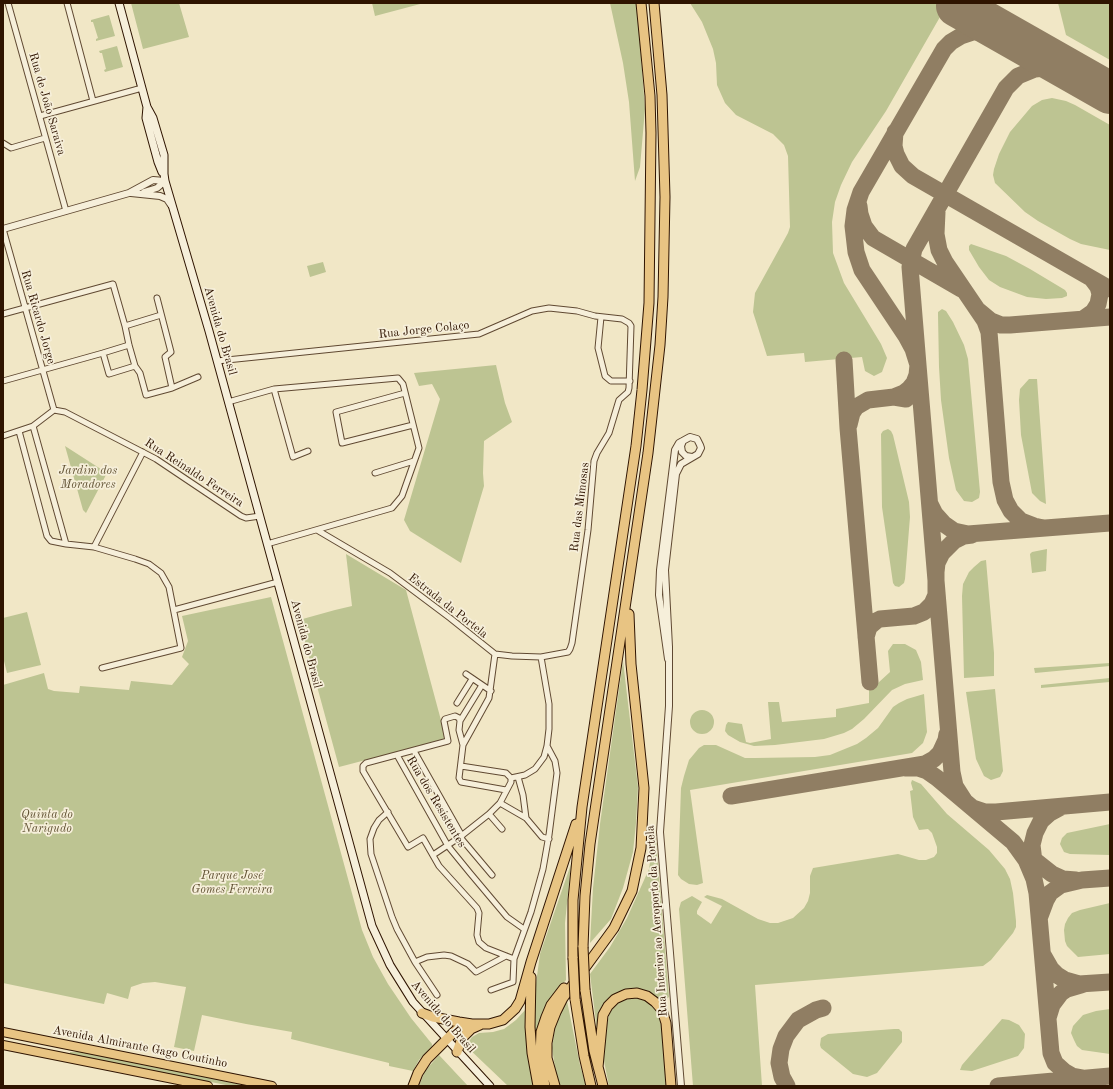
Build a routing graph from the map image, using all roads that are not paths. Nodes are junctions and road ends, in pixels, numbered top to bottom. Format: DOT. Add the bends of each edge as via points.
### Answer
graph roads {
  1 [pos="8,3"];
  2 [pos="67,3"];
  3 [pos="119,3"];
  4 [pos="641,3"];
  5 [pos="654,3"];
  6 [pos="142,88"];
  7 [pos="93,101"];
  8 [pos="40,116"];
  9 [pos="45,138"];
  10 [pos="3,143"];
  11 [pos="164,178"];
  12 [pos="129,193"];
  13 [pos="138,193"];
  14 [pos="172,207"];
  15 [pos="66,211"];
  16 [pos="3,229"];
  17 [pos="157,298"];
  18 [pos="25,308"];
  19 [pos="3,314"];
  20 [pos="161,315"];
  21 [pos="601,317"];
  22 [pos="628,321"];
  23 [pos="125,326"];
  24 [pos="128,345"];
  25 [pos="102,353"];
  26 [pos="217,361"];
  27 [pos="135,366"];
  28 [pos="42,370"];
  29 [pos="198,377"];
  30 [pos="3,381"];
  31 [pos="630,381"];
  32 [pos="172,388"];
  33 [pos="274,389"];
  34 [pos="405,393"];
  35 [pos="228,402"];
  36 [pos="54,410"];
  37 [pos="413,425"];
  38 [pos="33,426"];
  39 [pos="19,431"];
  40 [pos="3,436"];
  41 [pos="684,440"];
  42 [pos="143,452"];
  43 [pos="308,452"];
  44 [pos="692,457"];
  45 [pos="414,461"];
  46 [pos="375,473"];
  47 [pos="260,516"];
  48 [pos="317,530"];
  49 [pos="66,544"];
  50 [pos="267,544"];
  51 [pos="94,547"];
  52 [pos="278,582"];
  53 [pos="628,592"];
  54 [pos="174,610"];
  55 [pos="495,654"];
  56 [pos="541,657"];
  57 [pos="668,659"];
  58 [pos="102,668"];
  59 [pos="466,674"];
  60 [pos="472,679"];
  61 [pos="482,685"];
  62 [pos="491,691"];
  63 [pos="457,703"];
  64 [pos="460,720"];
  65 [pos="463,745"];
  66 [pos="547,746"];
  67 [pos="414,751"];
  68 [pos="397,755"];
  69 [pos="461,766"];
  70 [pos="518,777"];
  71 [pos="511,778"];
  72 [pos="506,790"];
  73 [pos="500,803"];
  74 [pos="582,807"];
  75 [pos="388,812"];
  76 [pos="489,814"];
  77 [pos="526,818"];
  78 [pos="502,829"];
  79 [pos="461,837"];
  80 [pos="549,839"];
  81 [pos="448,846"];
  82 [pos="433,855"];
  83 [pos="492,875"];
  84 [pos="524,929"];
  85 [pos="536,950"];
  86 [pos="594,955"];
  87 [pos="506,956"];
  88 [pos="514,959"];
  89 [pos="415,962"];
  90 [pos="491,990"];
  91 [pos="436,995"];
  92 [pos="422,1013"];
  93 [pos="476,1024"];
  94 [pos="3,1032"];
  95 [pos="29,1037"];
  96 [pos="42,1040"];
  97 [pos="446,1040"];
  98 [pos="3,1045"];
  99 [pos="27,1049"];
  100 [pos="40,1052"];
  101 [pos="457,1052"];
  102 [pos="598,1067"];
  103 [pos="539,1080"];
  104 [pos="208,1086"];
  105 [pos="272,1086"];
  106 [pos="413,1086"];
  107 [pos="490,1086"];
  108 [pos="545,1086"];
  109 [pos="555,1086"];
  110 [pos="591,1086"];
  111 [pos="603,1086"];
  112 [pos="671,1086"];
  113 [pos="681,1086"];
  1 -- 8 [label="street, Rua de João Saraiva"];
  2 -- 7 [label="street"];
  3 -- 6 [label="main road, Avenida do Brasil"];
  4 -- 74 [label="highway" via="651,133 649,303 636,446"];
  5 -- 53 [label="highway" via="662,95 665,222 663,297 648,453"];
  6 -- 7 [label="street"];
  6 -- 11 [label="main road, Avenida do Brasil" via="164,155"];
  7 -- 8 [label="street"];
  8 -- 9 [label="street, Rua de João Saraiva"];
  9 -- 10 [label="street" via="11,148"];
  9 -- 15 [label="street, Rua de João Saraiva"];
  11 -- 12 [label="street" via="153,180"];
  11 -- 13 [label="street" via="157,188"];
  11 -- 14 [label="main road, Avenida do Brasil"];
  12 -- 13 [label="street"];
  12 -- 15 [label="street"];
  13 -- 14 [label="street" via="163,197"];
  14 -- 26 [label="main road, Avenida do Brasil"];
  15 -- 16 [label="street"];
  16 -- 18 [label="street, Rua Ricardo Jorge"];
  17 -- 20 [label="street"];
  18 -- 19 [label="street"];
  18 -- 23 [label="street" via="113,284"];
  18 -- 28 [label="street, Rua Ricardo Jorge"];
  20 -- 23 [label="street"];
  20 -- 32 [label="street" via="171,352 165,357"];
  21 -- 22 [label="street, Rua Jorge Colaço"];
  21 -- 26 [label="street, Rua Jorge Colaço" via="549,308 532,312 478,334"];
  21 -- 31 [label="street" via="598,348 605,376 611,381"];
  22 -- 31 [label="street, Rua das Mimosas" via="631,326"];
  23 -- 24 [label="street"];
  24 -- 25 [label="street"];
  24 -- 27 [label="street"];
  25 -- 27 [label="street" via="109,374"];
  25 -- 28 [label="street"];
  26 -- 35 [label="main road, Avenida do Brasil"];
  27 -- 32 [label="street" via="140,373 146,395"];
  28 -- 30 [label="street"];
  28 -- 36 [label="street, Rua Ricardo Jorge"];
  29 -- 32 [label="street"];
  31 -- 56 [label="street, Rua das Mimosas" via="628,392 619,400 609,433 594,461 588,530 572,643 568,652"];
  33 -- 34 [label="street" via="398,378"];
  33 -- 35 [label="street"];
  33 -- 43 [label="street" via="293,456"];
  34 -- 37 [label="street"];
  34 -- 37 [label="street" via="336,412 342,443"];
  35 -- 47 [label="main road, Avenida do Brasil"];
  36 -- 38 [label="street"];
  36 -- 42 [label="street, Rua Reinaldo Ferreira" via="65,412"];
  37 -- 45 [label="street" via="419,448"];
  38 -- 39 [label="street"];
  38 -- 49 [label="street"];
  39 -- 40 [label="street"];
  39 -- 49 [label="street" via="48,536 51,541"];
  41 -- 44 [label="street" via="682,452"];
  41 -- 44 [label="street" via="690,437 699,442 700,451"];
  41 -- 57 [label="street" via="677,446 674,455 658,582"];
  42 -- 47 [label="street, Rua Reinaldo Ferreira" via="236,513 246,518"];
  42 -- 51 [label="street"];
  44 -- 57 [label="street" via="678,468 675,482 665,570"];
  45 -- 46 [label="street"];
  45 -- 48 [label="street" via="402,496 392,508"];
  47 -- 50 [label="main road, Avenida do Brasil"];
  48 -- 50 [label="street"];
  48 -- 55 [label="street, Estrada da Portela" via="390,573"];
  49 -- 51 [label="street"];
  50 -- 52 [label="main road, Avenida do Brasil"];
  51 -- 54 [label="street" via="149,564 161,573 169,587"];
  52 -- 54 [label="street"];
  52 -- 92 [label="main road, Avenida do Brasil" via="372,926 397,978"];
  53 -- 86 [label="highway" via="631,664 644,788 641,848 632,891 614,928"];
  53 -- 102 [label="highway, bridge" via="584,896 585,990"];
  54 -- 58 [label="street" via="181,648"];
  55 -- 56 [label="street"];
  55 -- 62 [label="street"];
  56 -- 66 [label="street" via="550,718"];
  57 -- 113 [label="street, Rua Interior ao Aeroporto da Portela" via="669,706 660,838"];
  59 -- 60 [label="street"];
  60 -- 61 [label="street"];
  60 -- 63 [label="street"];
  61 -- 62 [label="street"];
  61 -- 64 [label="street"];
  62 -- 65 [label="street" via="486,705"];
  64 -- 65 [label="street"];
  64 -- 67 [label="street" via="455,716 444,721 448,741"];
  65 -- 69 [label="street"];
  66 -- 70 [label="street" via="544,757 536,769"];
  66 -- 80 [label="street" via="555,761 557,772"];
  67 -- 68 [label="street"];
  67 -- 79 [label="street"];
  68 -- 75 [label="street" via="364,764 363,771"];
  68 -- 81 [label="street, Rua dos Resistentes"];
  69 -- 71 [label="street" via="506,773"];
  69 -- 72 [label="street" via="460,781"];
  70 -- 71 [label="street"];
  70 -- 77 [label="street"];
  71 -- 72 [label="street"];
  72 -- 73 [label="street"];
  73 -- 76 [label="street"];
  73 -- 77 [label="street"];
  74 -- 85 [label="highway"];
  74 -- 110 [label="highway, bridge" via="573,900 573,958 575,999"];
  75 -- 82 [label="street" via="408,847 423,838"];
  75 -- 89 [label="street" via="374,828 370,839 371,854 392,917"];
  76 -- 78 [label="street"];
  76 -- 79 [label="street"];
  77 -- 80 [label="street" via="542,837"];
  79 -- 81 [label="street"];
  79 -- 83 [label="street"];
  80 -- 84 [label="street" via="538,891"];
  81 -- 82 [label="street"];
  81 -- 84 [label="street, Rua dos Resistentes" via="507,917"];
  82 -- 87 [label="street" via="439,866 478,911 479,942 486,948"];
  84 -- 88 [label="street"];
  85 -- 93 [label="highway" via="520,1001 515,1009 496,1023"];
  85 -- 103 [label="highway" via="530,981 530,1008 532,1053"];
  86 -- 103 [label="highway" via="551,1005 540,1044"];
  86 -- 109 [label="highway" via="563,998 550,1027 548,1058"];
  87 -- 88 [label="street"];
  87 -- 89 [label="street" via="476,972 468,964 451,956 428,957"];
  88 -- 90 [label="street" via="513,982"];
  89 -- 91 [label="street"];
  92 -- 93 [label="highway"];
  92 -- 97 [label="main road, Avenida do Brasil"];
  93 -- 97 [label="highway" via="460,1027"];
  93 -- 101 [label="highway" via="459,1044"];
  94 -- 95 [label="main road, Avenida Almirante Gago Coutinho"];
  95 -- 96 [label="main road, Avenida Almirante Gago Coutinho"];
  95 -- 99 [label="main road"];
  96 -- 100 [label="main road"];
  96 -- 105 [label="main road, Avenida Almirante Gago Coutinho"];
  97 -- 101 [label="main road, Avenida do Brasil"];
  97 -- 106 [label="highway" via="424,1063"];
  98 -- 99 [label="main road, Avenida Almirante Gago Coutinho"];
  99 -- 100 [label="main road, Avenida Almirante Gago Coutinho"];
  100 -- 104 [label="main road, Avenida Almirante Gago Coutinho"];
  101 -- 107 [label="main road, Avenida do Brasil"];
  102 -- 111 [label="highway"];
  102 -- 112 [label="highway" via="603,1015 615,999 637,993 647,996 662,1010 666,1023"];
  103 -- 108 [label="highway"];
}
